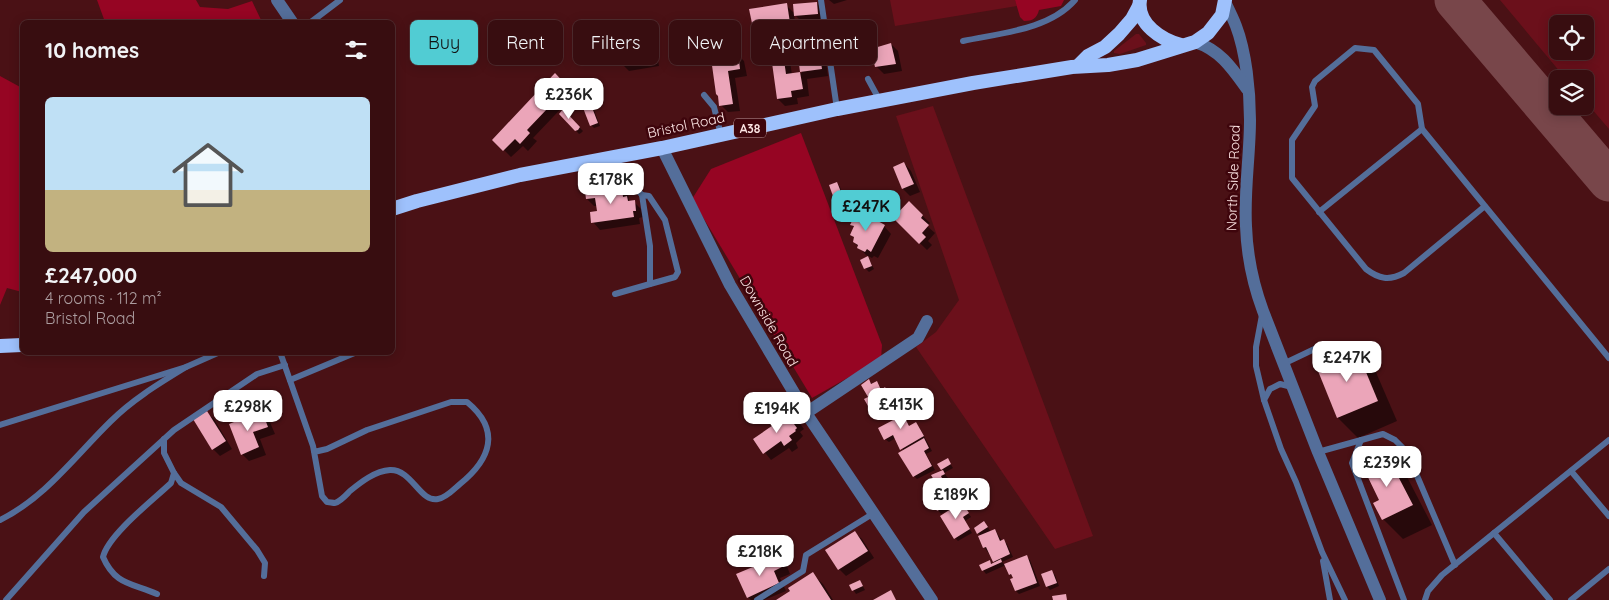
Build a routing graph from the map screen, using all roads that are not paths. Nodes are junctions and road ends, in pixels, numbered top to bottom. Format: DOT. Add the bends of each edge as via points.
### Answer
graph roads {
  1 [pos="277,0"];
  2 [pos="340,0"];
  3 [pos="820,0"];
  4 [pos="1075,0"];
  5 [pos="1225,1"];
  6 [pos="1139,3"];
  7 [pos="291,20"];
  8 [pos="314,20"];
  9 [pos="963,42"];
  10 [pos="1188,43"];
  11 [pos="1078,66"];
  12 [pos="868,79"];
  13 [pos="1248,91"];
  14 [pos="704,95"];
  15 [pos="880,100"];
  16 [pos="837,109"];
  17 [pos="1422,129"];
  18 [pos="721,135"];
  19 [pos="662,148"];
  20 [pos="608,158"];
  21 [pos="642,195"];
  22 [pos="1485,206"];
  23 [pos="395,208"];
  24 [pos="1319,212"];
  25 [pos="650,284"];
  26 [pos="615,294"];
  27 [pos="1263,312"];
  28 [pos="926,321"];
  29 [pos="1325,344"];
  30 [pos="20,345"];
  31 [pos="0,346"];
  32 [pos="213,355"];
  33 [pos="281,355"];
  34 [pos="350,355"];
  35 [pos="1609,358"];
  36 [pos="1283,364"];
  37 [pos="285,366"];
  38 [pos="186,367"];
  39 [pos="290,380"];
  40 [pos="1293,387"];
  41 [pos="1264,400"];
  42 [pos="806,413"];
  43 [pos="0,425"];
  44 [pos="164,439"];
  45 [pos="1361,440"];
  46 [pos="1609,440"];
  47 [pos="314,452"];
  48 [pos="1318,452"];
  49 [pos="1571,471"];
  50 [pos="174,473"];
  51 [pos="874,514"];
  52 [pos="1609,516"];
  53 [pos="0,520"];
  54 [pos="1494,533"];
  55 [pos="1322,552"];
  56 [pos="1455,565"];
  57 [pos="1609,568"];
  58 [pos="264,576"];
  59 [pos="150,591"];
  60 [pos="157,594"];
  61 [pos="6,600"];
  62 [pos="148,600"];
  63 [pos="757,600"];
  64 [pos="932,600"];
  65 [pos="1330,600"];
  66 [pos="1346,600"];
  67 [pos="1380,600"];
  68 [pos="1404,600"];
  69 [pos="1426,600"];
  70 [pos="1550,600"];
  71 [pos="1571,600"];
  1 -- 7 [label="street"];
  2 -- 8 [label="lane"];
  3 -- 16 [label="lane"];
  4 -- 9 [label="lane" via="1060,14 1037,25"];
  5 -- 10 [label="highway" via="1222,15 1208,33"];
  5 -- 13 [label="street, North Side Road" via="1244,57"];
  6 -- 10 [label="highway" via="1143,19 1158,35 1169,42"];
  6 -- 11 [label="highway, Bristol Road / A38" via="1132,19 1119,34"];
  10 -- 11 [label="highway, Bristol Road / A38" via="1137,60"];
  10 -- 13 [label="street" via="1210,48 1224,58"];
  11 -- 15 [label="highway, Bristol Road / A38"];
  12 -- 15 [label="lane"];
  13 -- 27 [label="street, North Side Road" via="1246,225 1249,258"];
  14 -- 18 [label="lane" via="714,107"];
  15 -- 16 [label="highway, Bristol Road / A38"];
  16 -- 18 [label="highway, Bristol Road / A38"];
  17 -- 22 [label="lane"];
  17 -- 24 [label="lane"];
  17 -- 24 [label="lane" via="1418,104 1374,50 1355,48 1326,71 1313,84 1315,106 1292,140 1292,178"];
  18 -- 19 [label="highway, Bristol Road / A38"];
  19 -- 20 [label="highway, Bristol Road / A38"];
  19 -- 42 [label="street, Downside Road" via="730,284"];
  20 -- 21 [label="lane"];
  20 -- 23 [label="highway, Bristol Road / A38" via="520,176"];
  21 -- 25 [label="lane" via="650,246"];
  21 -- 25 [label="lane" via="649,196 665,220 678,272 675,277"];
  22 -- 24 [label="lane" via="1404,273 1386,278 1376,277 1366,269"];
  22 -- 35 [label="lane"];
  25 -- 26 [label="lane"];
  27 -- 36 [label="street, North Side Road"];
  27 -- 41 [label="lane" via="1256,346 1256,366"];
  28 -- 42 [label="street" via="918,338"];
  29 -- 36 [label="lane"];
  30 -- 31 [label="highway"];
  32 -- 38 [label="lane"];
  33 -- 37 [label="lane"];
  34 -- 39 [label="lane"];
  36 -- 40 [label="street, North Side Road"];
  37 -- 39 [label="lane"];
  37 -- 44 [label="lane" via="257,374"];
  38 -- 43 [label="lane"];
  38 -- 53 [label="lane" via="112,420 46,488"];
  39 -- 47 [label="lane"];
  40 -- 41 [label="lane" via="1280,384 1270,389"];
  40 -- 48 [label="street, North Side Road"];
  41 -- 55 [label="lane"];
  42 -- 51 [label="street, Downside Road"];
  44 -- 50 [label="lane" via="164,454"];
  44 -- 61 [label="lane" via="84,512"];
  45 -- 48 [label="lane"];
  45 -- 56 [label="lane" via="1383,434 1402,447"];
  45 -- 68 [label="lane" via="1352,463"];
  46 -- 49 [label="lane"];
  47 -- 47 [label="lane" via="322,496 327,502 334,503 363,480 391,470 401,472 430,499 438,499 447,495 478,466 486,453 489,439 487,425 478,412 467,402 451,402"];
  48 -- 67 [label="street, North Side Road"];
  49 -- 52 [label="lane"];
  49 -- 54 [label="lane"];
  50 -- 58 [label="lane" via="182,483 221,507 258,550 265,563"];
  50 -- 59 [label="lane" via="171,483 113,538 102,556 113,575"];
  51 -- 63 [label="lane" via="806,554 803,571"];
  51 -- 64 [label="street, Downside Road"];
  54 -- 56 [label="lane"];
  54 -- 70 [label="lane"];
  55 -- 65 [label="lane"];
  55 -- 66 [label="lane"];
  56 -- 69 [label="lane" via="1434,583"];
  57 -- 71 [label="lane"];
  59 -- 60 [label="lane"];
  59 -- 62 [label="lane"];
}
